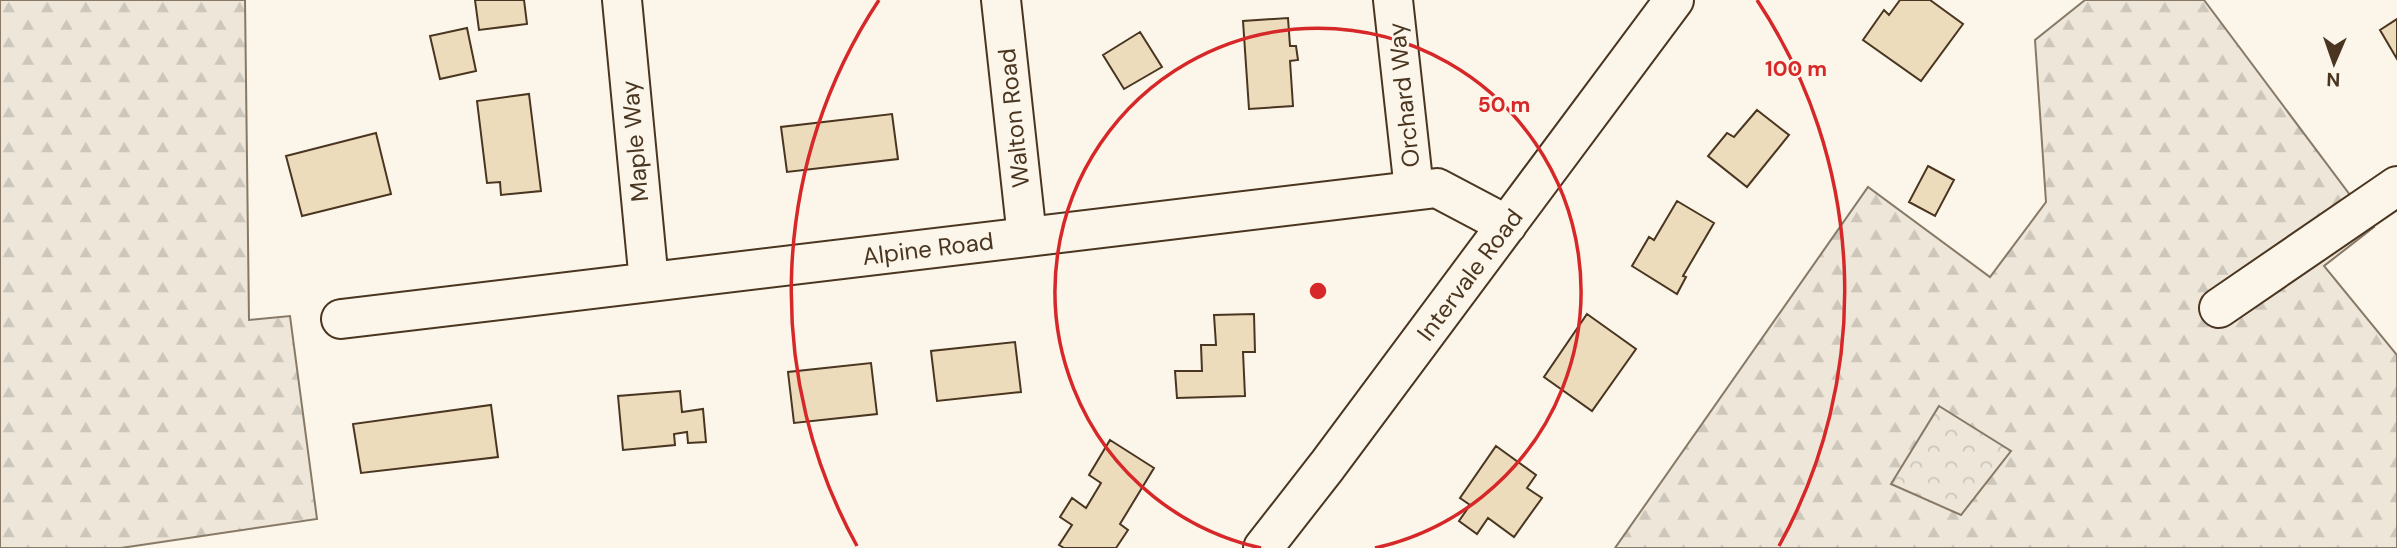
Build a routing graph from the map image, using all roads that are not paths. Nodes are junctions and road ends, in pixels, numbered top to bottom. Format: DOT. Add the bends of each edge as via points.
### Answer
graph roads {
  1 [pos="622,0"];
  2 [pos="1001,0"];
  3 [pos="1393,0"];
  4 [pos="1674,0"];
  5 [pos="2397,186"];
  6 [pos="1414,190"];
  7 [pos="1507,225"];
  8 [pos="1027,237"];
  9 [pos="649,282"];
  10 [pos="2219,308"];
  11 [pos="341,319"];
  12 [pos="1263,548"];
  1 -- 9 [label="street, Maple Way"];
  2 -- 8 [label="street, Walton Road"];
  3 -- 6 [label="street, Orchard Way"];
  4 -- 7 [label="street, Intervale Road"];
  5 -- 10 [label="street"];
  6 -- 7 [label="street, Alpine Road" via="1437,188"];
  6 -- 8 [label="street, Alpine Road"];
  7 -- 12 [label="street, Intervale Road"];
  8 -- 9 [label="street, Alpine Road"];
  9 -- 11 [label="street, Alpine Road"];
}
